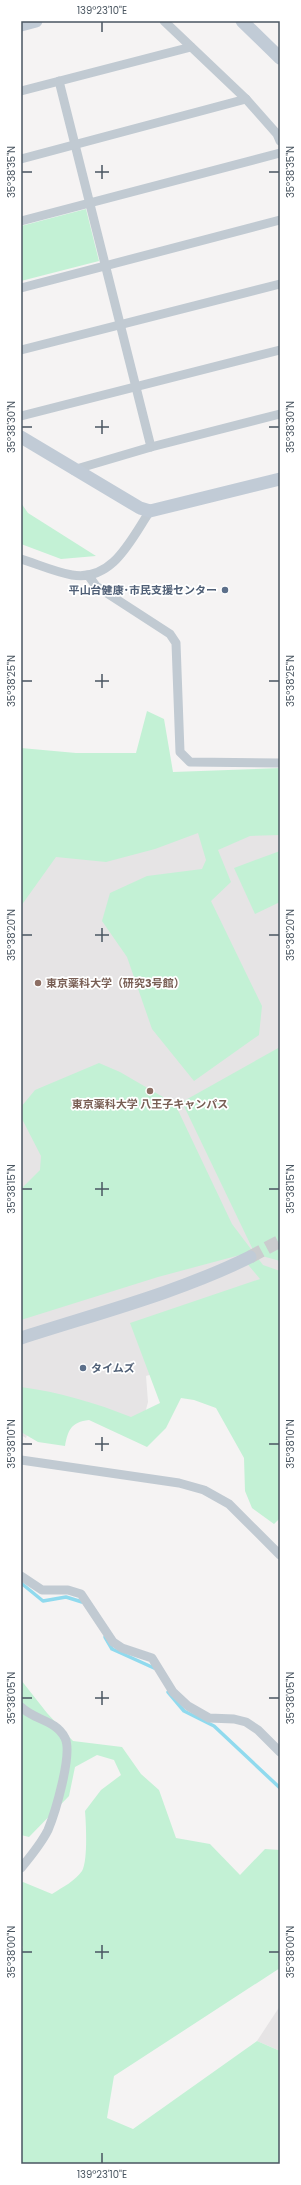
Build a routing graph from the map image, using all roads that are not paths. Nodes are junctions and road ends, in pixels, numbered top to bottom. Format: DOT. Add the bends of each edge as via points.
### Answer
graph roads {
  1 [pos="36,21"];
  2 [pos="164,21"];
  3 [pos="242,21"];
  4 [pos="21,25"];
  5 [pos="192,47"];
  6 [pos="280,58"];
  7 [pos="59,81"];
  8 [pos="21,91"];
  9 [pos="246,99"];
  10 [pos="280,141"];
  11 [pos="75,144"];
  12 [pos="280,153"];
  13 [pos="21,159"];
  14 [pos="90,203"];
  15 [pos="280,220"];
  16 [pos="21,221"];
  17 [pos="106,266"];
  18 [pos="280,284"];
  19 [pos="21,288"];
  20 [pos="121,325"];
  21 [pos="21,350"];
  22 [pos="280,350"];
  23 [pos="136,386"];
  24 [pos="280,414"];
  25 [pos="21,416"];
  26 [pos="21,437"];
  27 [pos="151,446"];
  28 [pos="73,470"];
  29 [pos="280,479"];
  30 [pos="150,511"];
  31 [pos="21,559"];
  32 [pos="88,575"];
  33 [pos="280,763"];
  34 [pos="250,1257"];
  35 [pos="21,1338"];
  36 [pos="21,1460"];
  37 [pos="280,1555"];
  38 [pos="21,1576"];
  39 [pos="21,1707"];
  40 [pos="280,1752"];
  41 [pos="21,1868"];
  1 -- 4 [label="street"];
  2 -- 5 [label="street"];
  3 -- 6 [label="street"];
  5 -- 7 [label="street"];
  5 -- 9 [label="street"];
  7 -- 8 [label="street"];
  7 -- 11 [label="street"];
  9 -- 10 [label="street" via="277,134"];
  9 -- 11 [label="street"];
  11 -- 13 [label="street"];
  11 -- 14 [label="street"];
  12 -- 14 [label="street"];
  14 -- 16 [label="street"];
  14 -- 17 [label="street"];
  15 -- 17 [label="street"];
  17 -- 19 [label="street"];
  17 -- 20 [label="street"];
  18 -- 20 [label="street"];
  20 -- 21 [label="street"];
  20 -- 23 [label="street"];
  22 -- 23 [label="street"];
  23 -- 25 [label="street"];
  23 -- 27 [label="street"];
  24 -- 27 [label="street"];
  26 -- 28 [label="street"];
  27 -- 28 [label="street"];
  28 -- 30 [label="street" via="140,508"];
  29 -- 30 [label="street"];
  30 -- 32 [label="street" via="120,556 107,569"];
  31 -- 32 [label="street" via="72,575"];
  32 -- 33 [label="street" via="96,586 170,634 176,643 180,752 190,762"];
  34 -- 35 [label="street" via="174,1289"];
  36 -- 37 [label="street" via="180,1483 204,1490 229,1504"];
  38 -- 40 [label="street" via="42,1590 68,1590 81,1594 113,1642 122,1648 152,1658 173,1692 188,1706 209,1718 246,1722"];
  39 -- 41 [label="street" via="28,1714 55,1725 65,1738 68,1751 59,1797 48,1830"];
}
